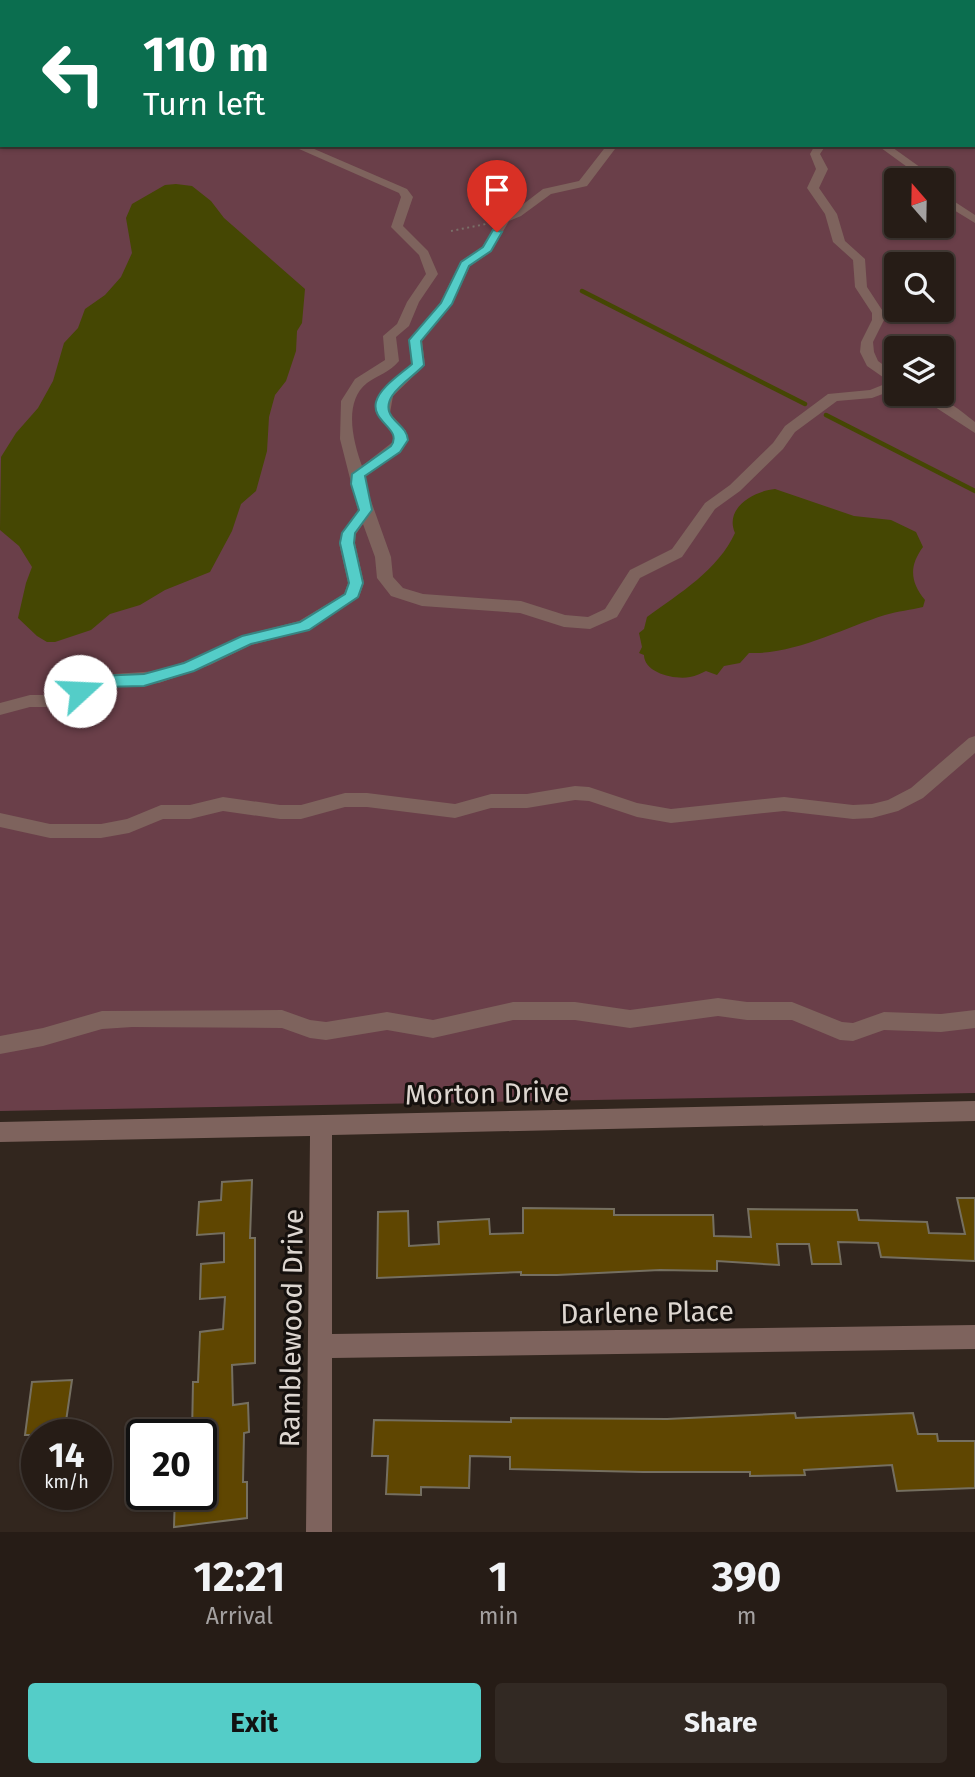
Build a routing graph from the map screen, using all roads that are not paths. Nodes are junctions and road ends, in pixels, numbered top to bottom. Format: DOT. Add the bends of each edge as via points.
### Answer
graph roads {
  1 [pos="300,147"];
  2 [pos="611,147"];
  3 [pos="820,147"];
  4 [pos="886,147"];
  5 [pos="915,168"];
  6 [pos="954,206"];
  7 [pos="975,220"];
  8 [pos="884,372"];
  9 [pos="884,388"];
  10 [pos="944,406"];
  11 [pos="975,429"];
  12 [pos="358,474"];
  13 [pos="365,514"];
  14 [pos="0,709"];
  15 [pos="975,743"];
  16 [pos="0,820"];
  17 [pos="975,1019"];
  18 [pos="0,1045"];
  19 [pos="975,1111"];
  20 [pos="321,1125"];
  21 [pos="0,1132"];
  22 [pos="975,1338"];
  23 [pos="319,1346"];
  24 [pos="320,1532"];
  1 -- 12 [label="street" via="406,193 397,227 424,254 432,274 403,326 389,336 390,364 361,380 349,396 348,444"];
  2 -- 12 [label="street" via="583,184 547,191 505,219 487,249 465,264 446,304 415,340 415,370 394,385 382,402 383,416 401,434 401,443"];
  3 -- 8 [label="street" via="815,154 822,169 813,188 831,214 839,242 859,260 861,287 878,313 867,352"];
  4 -- 5 [label="street"];
  6 -- 7 [label="street"];
  9 -- 13 [label="street" via="872,394 833,397 790,429 735,488 710,506 677,553 635,574 611,613 598,621 574,623 521,607 422,600 397,592 385,578 383,557"];
  10 -- 11 [label="street"];
  12 -- 13 [label="street"];
  13 -- 14 [label="street" via="349,533 347,543 356,583 351,597 310,623 247,640 159,677 98,681 63,701 30,701"];
  15 -- 16 [label="street" via="917,793 872,811 784,804 657,815 575,793 527,802 491,801 454,811 367,800 280,813 223,804 191,812 161,812 129,826 101,831 50,831"];
  17 -- 18 [label="street" via="884,1021 853,1032 792,1011 719,1007 631,1019 575,1011 513,1011 433,1029 387,1021 326,1031 282,1018 132,1018 102,1020"];
  19 -- 20 [label="street, Morton Drive"];
  20 -- 21 [label="street, Morton Drive"];
  20 -- 23 [label="street, Ramblewood Drive"];
  22 -- 23 [label="street, Darlene Place"];
  23 -- 24 [label="street, Ramblewood Drive"];
}
